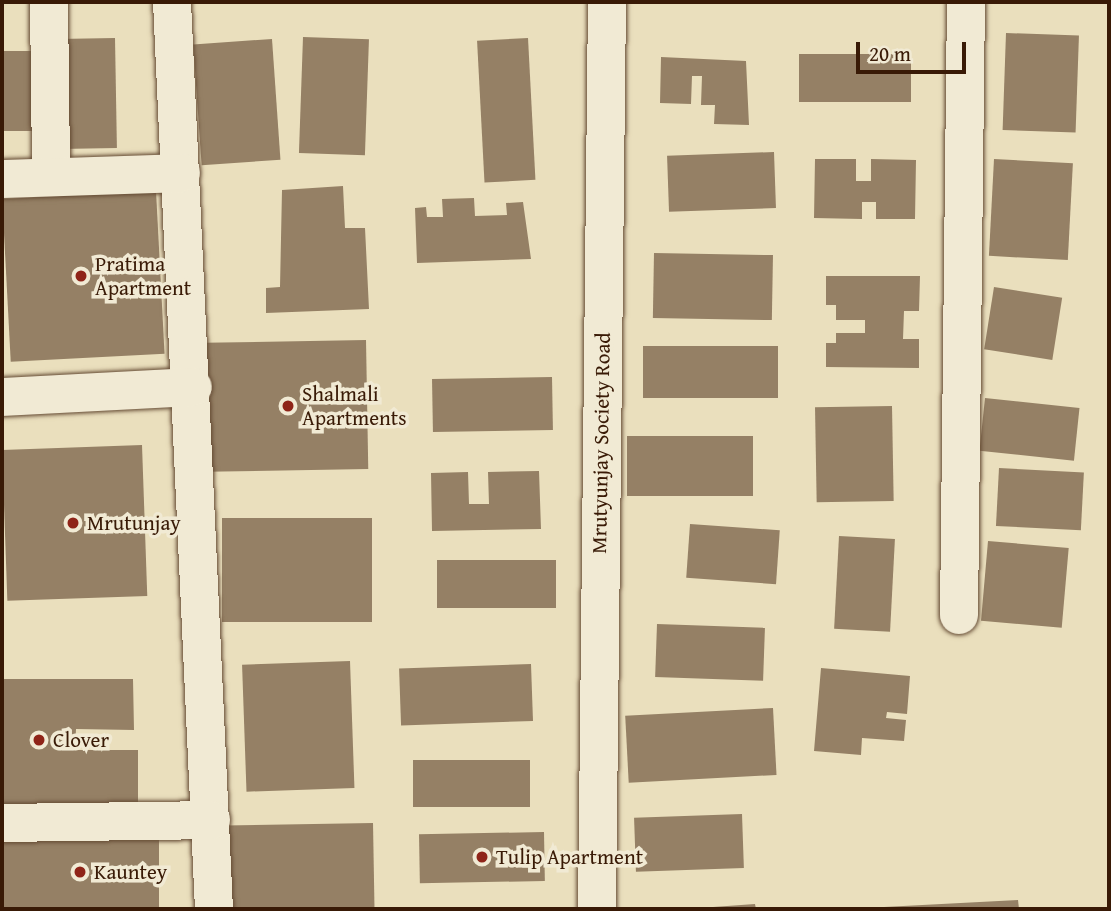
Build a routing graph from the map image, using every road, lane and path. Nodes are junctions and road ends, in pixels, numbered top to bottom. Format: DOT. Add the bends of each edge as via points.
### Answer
graph roads {
  1 [pos="50,2"];
  2 [pos="172,2"];
  3 [pos="607,2"];
  4 [pos="967,2"];
  5 [pos="181,173"];
  6 [pos="51,177"];
  7 [pos="2,179"];
  8 [pos="193,387"];
  9 [pos="2,397"];
  10 [pos="959,615"];
  11 [pos="211,820"];
  12 [pos="2,823"];
  13 [pos="596,897"];
  14 [pos="214,909"];
  1 -- 6 [label="street"];
  2 -- 5 [label="street"];
  3 -- 13 [label="street, Mrutyunjay Society Road"];
  4 -- 10 [label="street"];
  5 -- 6 [label="street"];
  5 -- 8 [label="street"];
  6 -- 7 [label="street"];
  8 -- 9 [label="street"];
  8 -- 11 [label="street"];
  11 -- 12 [label="street"];
  11 -- 14 [label="street"];
}
